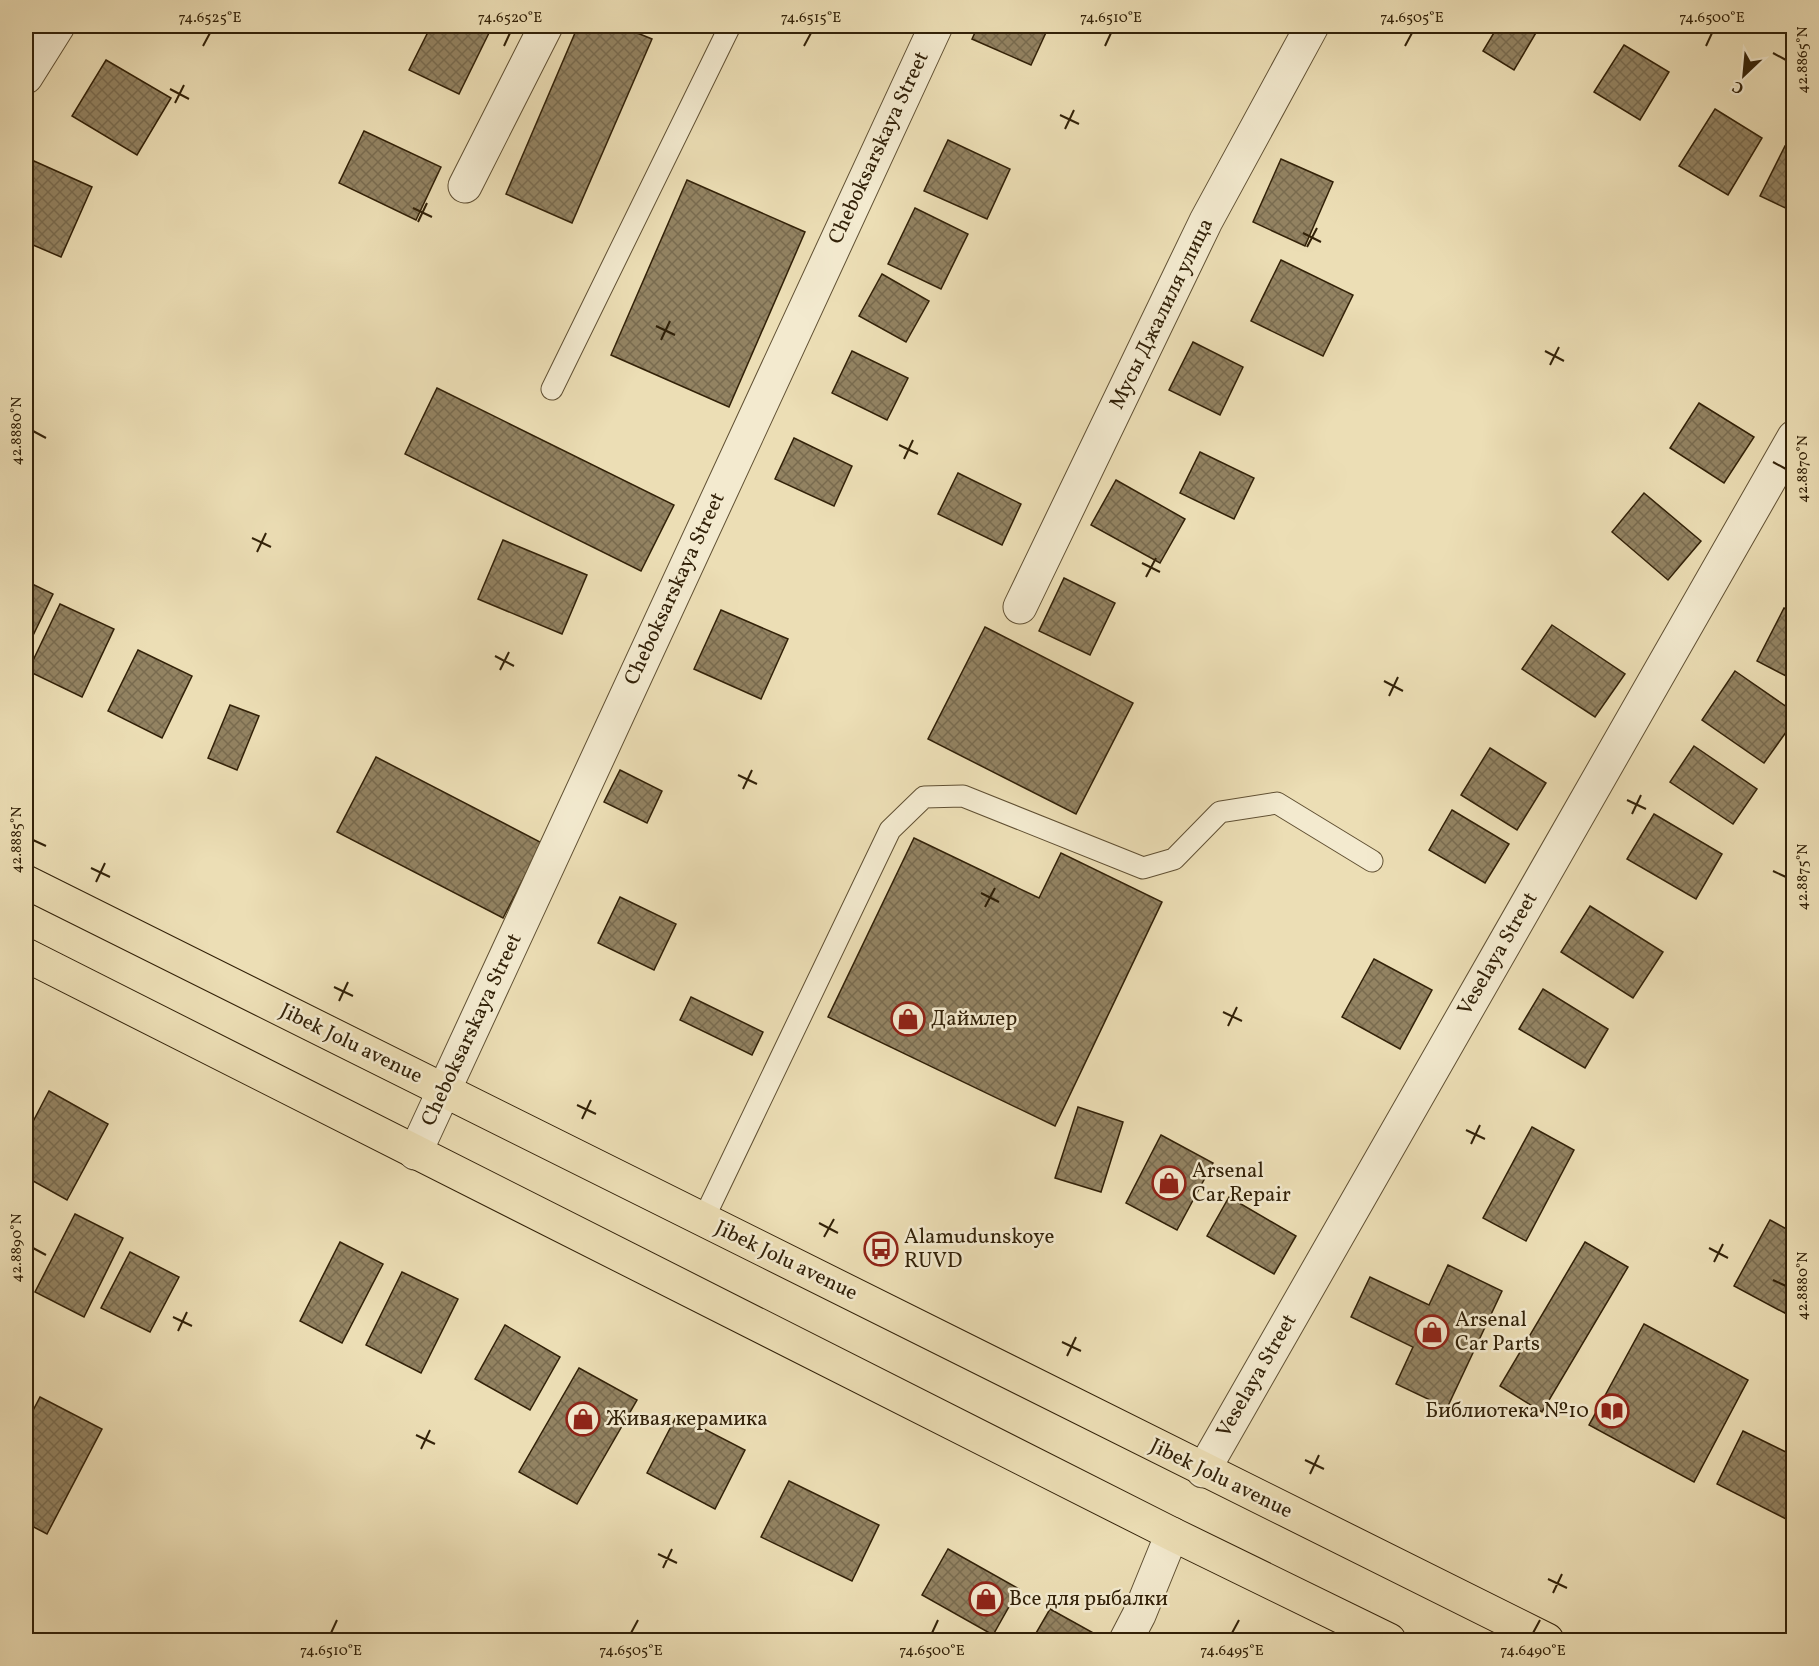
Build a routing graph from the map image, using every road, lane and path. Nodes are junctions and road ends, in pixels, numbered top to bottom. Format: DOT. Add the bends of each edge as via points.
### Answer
graph roads {
  1 [pos="58,26"];
  2 [pos="546,26"];
  3 [pos="730,26"];
  4 [pos="936,26"];
  5 [pos="1311,26"];
  6 [pos="26,77"];
  7 [pos="465,186"];
  8 [pos="552,389"];
  9 [pos="1794,437"];
  10 [pos="1020,608"];
  11 [pos="1372,861"];
  12 [pos="26,882"];
  13 [pos="26,955"];
  14 [pos="444,1090"];
  15 [pos="415,1153"];
  16 [pos="703,1220"];
  17 [pos="1203,1471"];
  18 [pos="1172,1534"];
  19 [pos="1126,1641"];
  20 [pos="1389,1641"];
  21 [pos="1547,1641"];
  1 -- 6 [label="street"];
  2 -- 7 [label="street"];
  3 -- 8 [label="lane"];
  4 -- 14 [label="street, Cheboksarskaya Street"];
  5 -- 10 [label="street, Мусы Джалиля улица" via="1206,221"];
  9 -- 17 [label="street, Veselaya Street"];
  11 -- 16 [label="lane" via="1277,803 1220,812 1174,859 1143,868 963,796 924,797 890,830"];
  12 -- 14 [label="main road, Jibek Jolu avenue"];
  13 -- 15 [label="main road"];
  14 -- 15 [label="street, Cheboksarskaya Street"];
  14 -- 16 [label="main road, Jibek Jolu avenue"];
  15 -- 18 [label="main road"];
  16 -- 17 [label="main road, Jibek Jolu avenue"];
  17 -- 21 [label="main road, Jibek Jolu avenue"];
  18 -- 19 [label="street"];
  18 -- 20 [label="main road"];
}
